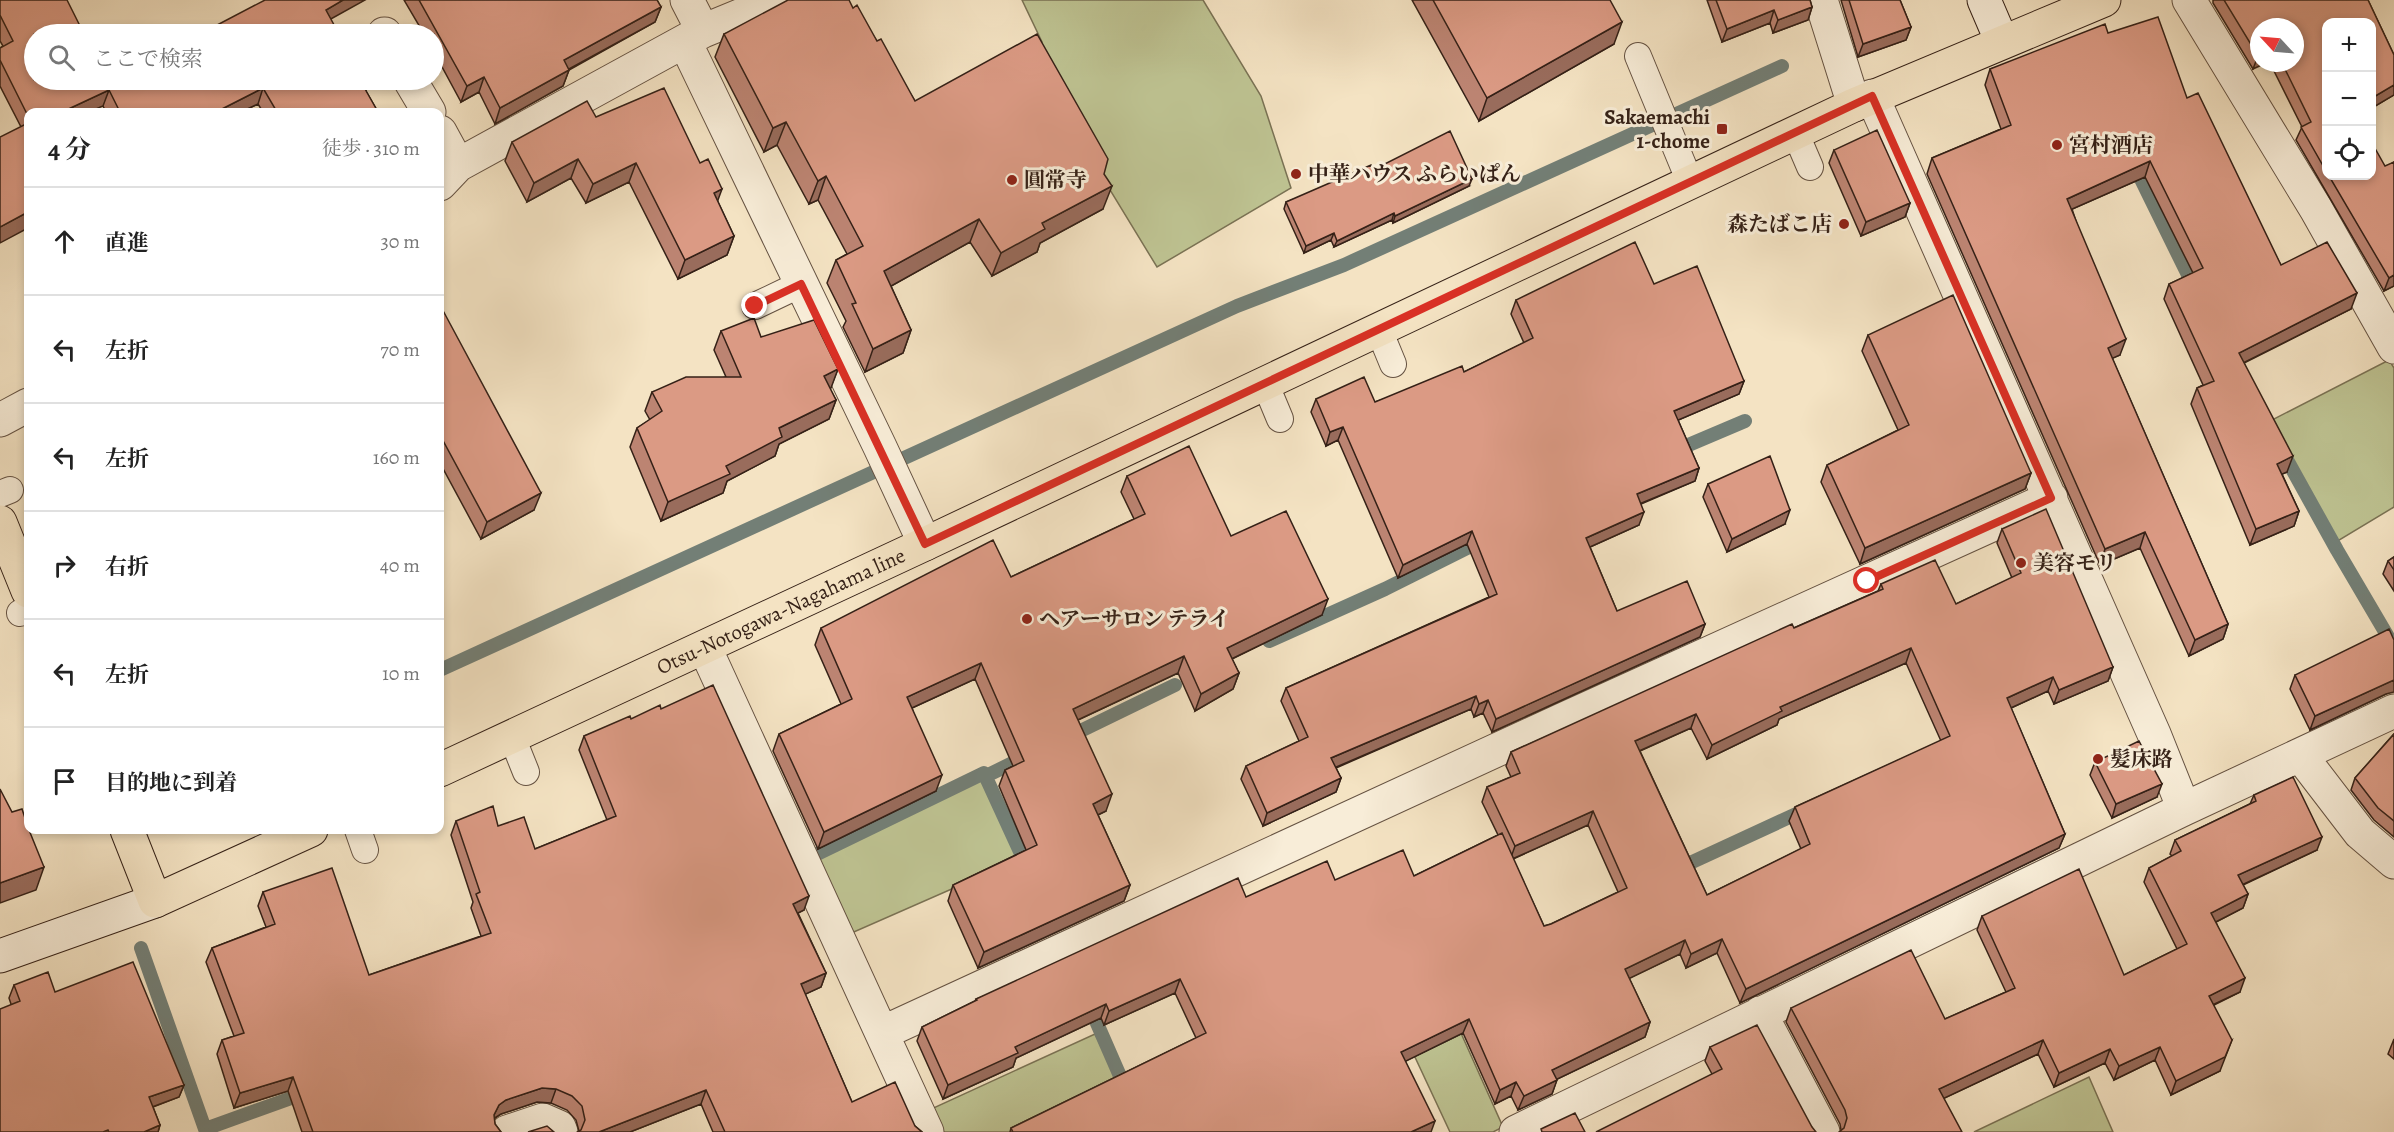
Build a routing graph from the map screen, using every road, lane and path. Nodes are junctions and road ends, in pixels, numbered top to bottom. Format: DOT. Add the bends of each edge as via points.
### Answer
graph roads {
  1 [pos="687,0"];
  2 [pos="778,0"];
  3 [pos="1821,0"];
  4 [pos="1984,0"];
  5 [pos="2104,0"];
  6 [pos="2189,0"];
  7 [pos="694,36"];
  8 [pos="2002,42"];
  9 [pos="1638,56"];
  10 [pos="416,90"];
  11 [pos="1863,101"];
  12 [pos="427,108"];
  13 [pos="1795,132"];
  14 [pos="444,151"];
  15 [pos="1810,167"];
  16 [pos="449,174"];
  17 [pos="1690,182"];
  18 [pos="801,284"];
  19 [pos="755,306"];
  20 [pos="1379,330"];
  21 [pos="2385,337"];
  22 [pos="1393,364"];
  23 [pos="1265,383"];
  24 [pos="24,407"];
  25 [pos="1280,419"];
  26 [pos="0,420"];
  27 [pos="2051,498"];
  28 [pos="0,522"];
  29 [pos="925,544"];
  30 [pos="24,590"];
  31 [pos="705,648"];
  32 [pos="2394,711"];
  33 [pos="512,737"];
  34 [pos="2301,756"];
  35 [pos="444,768"];
  36 [pos="526,772"];
  37 [pos="2184,809"];
  38 [pos="129,834"];
  39 [pos="302,834"];
  40 [pos="2394,862"];
  41 [pos="155,901"];
  42 [pos="0,956"];
  43 [pos="1760,1013"];
  44 [pos="882,1034"];
  45 [pos="507,1132"];
  46 [pos="561,1132"];
  47 [pos="927,1132"];
  48 [pos="1516,1132"];
  49 [pos="1823,1132"];
  1 -- 7 [label="street"];
  2 -- 7 [label="street"];
  3 -- 11 [label="street"];
  4 -- 8 [label="street"];
  5 -- 8 [label="main road, Otsu-Notogawa-Nagahama line"];
  6 -- 21 [label="street" via="2316,209"];
  7 -- 16 [label="street"];
  7 -- 18 [label="street"];
  8 -- 11 [label="main road, Otsu-Notogawa-Nagahama line"];
  9 -- 17 [label="lane"];
  10 -- 12 [label="street"];
  11 -- 13 [label="main road, Otsu-Notogawa-Nagahama line"];
  11 -- 27 [label="street"];
  13 -- 15 [label="lane"];
  13 -- 17 [label="main road, Otsu-Notogawa-Nagahama line"];
  14 -- 16 [label="street"];
  17 -- 20 [label="main road, Otsu-Notogawa-Nagahama line"];
  18 -- 19 [label="lane"];
  18 -- 29 [label="street"];
  20 -- 22 [label="lane"];
  20 -- 23 [label="main road, Otsu-Notogawa-Nagahama line"];
  23 -- 25 [label="lane"];
  23 -- 29 [label="main road, Otsu-Notogawa-Nagahama line"];
  24 -- 26 [label="street"];
  27 -- 37 [label="street"];
  27 -- 44 [label="street"];
  28 -- 30 [label="main road"];
  29 -- 31 [label="main road, Otsu-Notogawa-Nagahama line"];
  31 -- 33 [label="main road, Otsu-Notogawa-Nagahama line"];
  31 -- 44 [label="street" via="739,713"];
  32 -- 34 [label="street"];
  33 -- 35 [label="main road, Otsu-Notogawa-Nagahama line"];
  33 -- 36 [label="lane"];
  34 -- 37 [label="street"];
  34 -- 40 [label="street" via="2360,833"];
  37 -- 43 [label="street"];
  38 -- 41 [label="main road"];
  39 -- 41 [label="main road"];
  41 -- 42 [label="street"];
  43 -- 48 [label="street"];
  43 -- 49 [label="street"];
  44 -- 47 [label="street"];
  45 -- 46 [label="street" via="543,1120 559,1127"];
}
